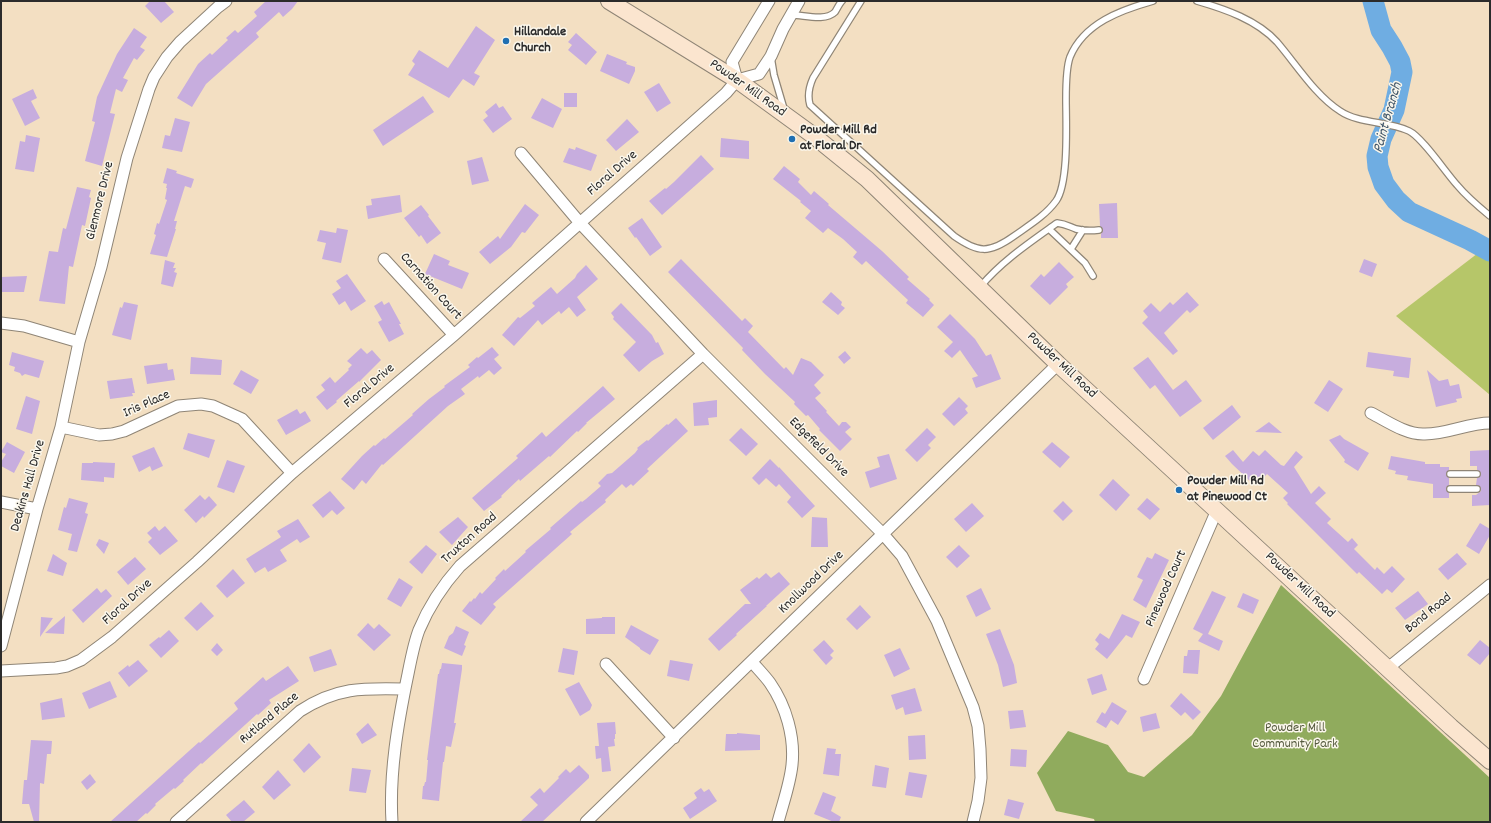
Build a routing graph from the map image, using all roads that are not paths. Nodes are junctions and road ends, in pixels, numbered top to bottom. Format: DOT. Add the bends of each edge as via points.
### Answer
graph roads {
  1 [pos="609,1"];
  2 [pos="769,1"];
  3 [pos="798,1"];
  4 [pos="842,1"];
  5 [pos="861,1"];
  6 [pos="1153,1"];
  7 [pos="1197,1"];
  8 [pos="219,3"];
  9 [pos="792,15"];
  10 [pos="771,56"];
  11 [pos="736,80"];
  12 [pos="785,115"];
  13 [pos="520,153"];
  14 [pos="1490,216"];
  15 [pos="580,223"];
  16 [pos="1049,229"];
  17 [pos="1083,230"];
  18 [pos="1099,230"];
  19 [pos="1071,250"];
  20 [pos="384,259"];
  21 [pos="1093,276"];
  22 [pos="979,288"];
  23 [pos="1,323"];
  24 [pos="454,335"];
  25 [pos="79,342"];
  26 [pos="703,354"];
  27 [pos="1058,364"];
  28 [pos="1372,413"];
  29 [pos="1490,423"];
  30 [pos="61,427"];
  31 [pos="292,473"];
  32 [pos="1450,474"];
  33 [pos="1477,474"];
  34 [pos="1450,488"];
  35 [pos="1477,489"];
  36 [pos="1,502"];
  37 [pos="37,509"];
  38 [pos="1217,510"];
  39 [pos="883,534"];
  40 [pos="1490,585"];
  41 [pos="1,646"];
  42 [pos="752,662"];
  43 [pos="606,664"];
  44 [pos="1388,668"];
  45 [pos="1,671"];
  46 [pos="1144,679"];
  47 [pos="405,689"];
  48 [pos="674,738"];
  49 [pos="1490,761"];
  50 [pos="176,822"];
  51 [pos="392,822"];
  52 [pos="586,822"];
  53 [pos="778,822"];
  54 [pos="972,822"];
  1 -- 11 [label="main road, Powder Mill Road"];
  2 -- 11 [label="street" via="732,62"];
  3 -- 9 [label="street"];
  4 -- 9 [label="lane" via="834,13 817,18"];
  5 -- 6 [label="lane" via="809,86 810,105 954,236 981,250 1002,244 1038,219 1060,195 1063,184 1067,81 1070,58 1077,45 1088,31 1106,18"];
  7 -- 14 [label="lane" via="1228,11 1262,29 1277,42 1310,83 1339,111 1349,116 1403,129 1416,136 1458,187"];
  8 -- 25 [label="street, Glenmore Drive" via="167,57 149,89 127,158 101,267"];
  9 -- 10 [label="street"];
  10 -- 11 [label="street" via="759,74"];
  10 -- 12 [label="lane"];
  11 -- 12 [label="main road, Powder Mill Road"];
  11 -- 15 [label="street, Floral Drive" via="726,93"];
  12 -- 22 [label="main road, Powder Mill Road" via="868,179"];
  13 -- 15 [label="street, Edgefield Drive"];
  15 -- 24 [label="street, Floral Drive"];
  15 -- 26 [label="street, Edgefield Drive"];
  16 -- 17 [label="lane" via="1057,223"];
  16 -- 19 [label="lane"];
  16 -- 22 [label="lane" via="1006,260"];
  17 -- 18 [label="lane"];
  17 -- 19 [label="lane"];
  19 -- 21 [label="lane" via="1085,263"];
  20 -- 24 [label="street, Carnation Court"];
  22 -- 27 [label="main road, Powder Mill Road"];
  23 -- 25 [label="street" via="24,326"];
  24 -- 31 [label="street, Floral Drive"];
  25 -- 30 [label="street, Glenmore Drive"];
  26 -- 39 [label="street, Edgefield Drive"];
  26 -- 47 [label="street, Truxton Road" via="460,566 433,603 418,631"];
  27 -- 38 [label="main road, Powder Mill Road"];
  27 -- 39 [label="street, Knollwood Drive"];
  28 -- 29 [label="street" via="1403,430 1423,434"];
  30 -- 31 [label="street, Iris Place" via="98,435 112,434 178,406 213,406 242,419"];
  30 -- 37 [label="street, Deakins Hall Drive"];
  31 -- 45 [label="street, Floral Drive" via="93,653 67,666"];
  32 -- 33 [label="lane"];
  34 -- 35 [label="lane"];
  36 -- 37 [label="street"];
  37 -- 41 [label="street, Deakins Hall Drive"];
  38 -- 44 [label="main road, Powder Mill Road"];
  38 -- 46 [label="street, Pinewood Court"];
  39 -- 42 [label="street, Knollwood Drive"];
  39 -- 54 [label="street, Edgefield Drive" via="902,556 937,621 973,707 978,726 981,778"];
  40 -- 44 [label="street, Bond Road"];
  42 -- 48 [label="street, Knollwood Drive"];
  42 -- 53 [label="street" via="770,683 785,710 792,741 791,774"];
  43 -- 48 [label="street"];
  44 -- 49 [label="main road, Powder Mill Road"];
  47 -- 50 [label="street, Rutland Place" via="348,690 313,702"];
  47 -- 51 [label="street, Truxton Road" via="393,769"];
  48 -- 52 [label="street, Knollwood Drive"];
}
